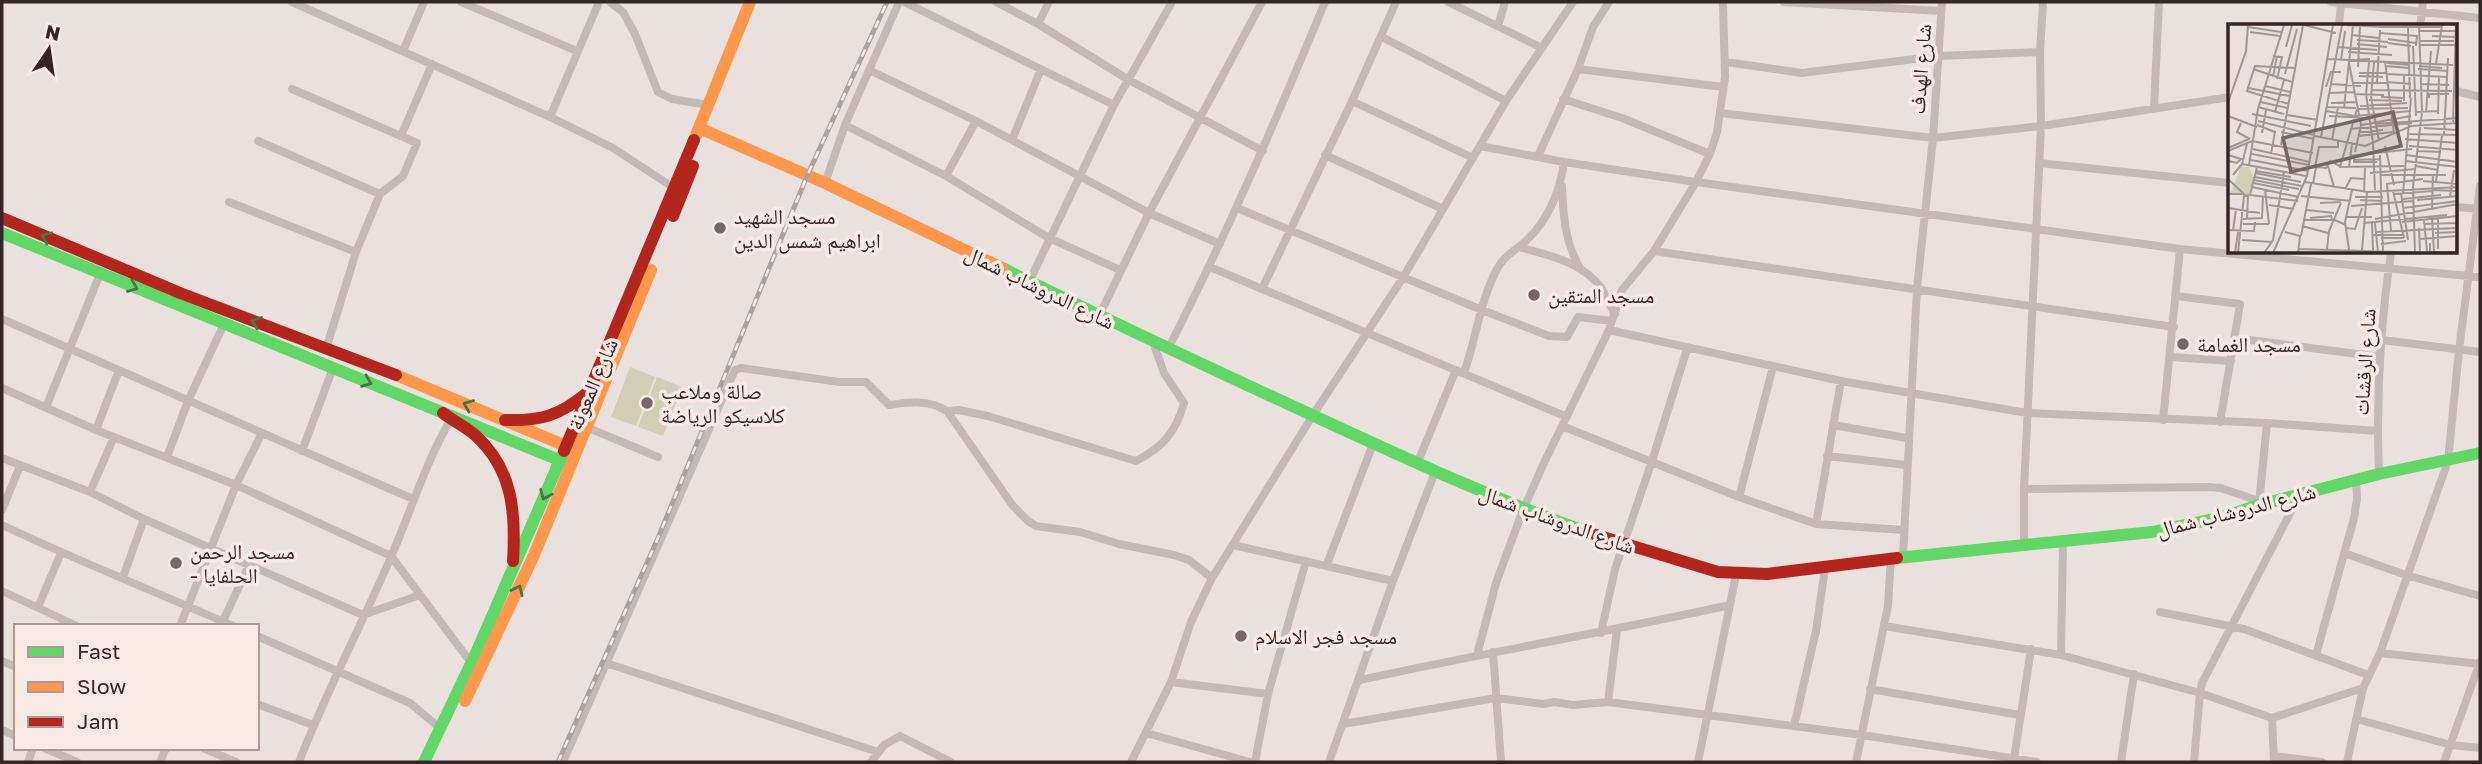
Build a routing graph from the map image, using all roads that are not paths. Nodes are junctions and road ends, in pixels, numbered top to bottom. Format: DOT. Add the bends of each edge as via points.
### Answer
graph roads {
  1 [pos="292,2"];
  2 [pos="319,2"];
  3 [pos="424,2"];
  4 [pos="461,2"];
  5 [pos="487,2"];
  6 [pos="599,2"];
  7 [pos="610,2"];
  8 [pos="750,2"];
  9 [pos="760,2"];
  10 [pos="902,2"];
  11 [pos="996,2"];
  12 [pos="1049,2"];
  13 [pos="1172,2"];
  14 [pos="1262,2"];
  15 [pos="1325,2"];
  16 [pos="1396,2"];
  17 [pos="1448,2"];
  18 [pos="1505,2"];
  19 [pos="1573,2"];
  20 [pos="1609,2"];
  21 [pos="1723,2"];
  22 [pos="1784,2"];
  23 [pos="2043,2"];
  24 [pos="2159,2"];
  25 [pos="2331,2"];
  26 [pos="2341,2"];
  27 [pos="1942,6"];
  28 [pos="2423,6"];
  29 [pos="483,11"];
  30 [pos="315,12"];
  31 [pos="2480,18"];
  32 [pos="1038,24"];
  33 [pos="2339,24"];
  34 [pos="2420,24"];
  35 [pos="1498,26"];
  36 [pos="1382,37"];
  37 [pos="1542,48"];
  38 [pos="403,51"];
  39 [pos="577,51"];
  40 [pos="2040,52"];
  41 [pos="1939,56"];
  42 [pos="1726,62"];
  43 [pos="432,64"];
  44 [pos="1041,69"];
  45 [pos="1578,69"];
  46 [pos="869,70"];
  47 [pos="1129,80"];
  48 [pos="1723,87"];
  49 [pos="292,89"];
  50 [pos="2458,92"];
  51 [pos="2228,97"];
  52 [pos="2480,97"];
  53 [pos="1563,99"];
  54 [pos="1352,101"];
  55 [pos="1506,101"];
  56 [pos="708,105"];
  57 [pos="1114,105"];
  58 [pos="2154,107"];
  59 [pos="1720,113"];
  60 [pos="550,117"];
  61 [pos="1200,119"];
  62 [pos="976,121"];
  63 [pos="845,125"];
  64 [pos="2041,126"];
  65 [pos="703,129"];
  66 [pos="401,136"];
  67 [pos="1933,138"];
  68 [pos="1012,139"];
  69 [pos="258,141"];
  70 [pos="1480,146"];
  71 [pos="1263,151"];
  72 [pos="1710,154"];
  73 [pos="1325,155"];
  74 [pos="1538,156"];
  75 [pos="1473,158"];
  76 [pos="1564,162"];
  77 [pos="2039,163"];
  78 [pos="946,176"];
  79 [pos="1080,178"];
  80 [pos="1562,182"];
  81 [pos="825,183"];
  82 [pos="1696,183"];
  83 [pos="2228,183"];
  84 [pos="2480,186"];
  85 [pos="674,188"];
  86 [pos="380,194"];
  87 [pos="229,202"];
  88 [pos="2458,207"];
  89 [pos="1237,208"];
  90 [pos="1443,209"];
  91 [pos="2479,209"];
  92 [pos="1149,213"];
  93 [pos="1924,213"];
  94 [pos="2,218"];
  95 [pos="1291,229"];
  96 [pos="2035,230"];
  97 [pos="2,233"];
  98 [pos="1049,238"];
  99 [pos="1220,244"];
  100 [pos="1518,247"];
  101 [pos="2180,249"];
  102 [pos="356,251"];
  103 [pos="1654,251"];
  104 [pos="2228,254"];
  105 [pos="2230,254"];
  106 [pos="2391,254"];
  107 [pos="1210,267"];
  108 [pos="1580,268"];
  109 [pos="1120,270"];
  110 [pos="2389,270"];
  111 [pos="100,274"];
  112 [pos="2470,275"];
  113 [pos="1404,276"];
  114 [pos="2480,277"];
  115 [pos="1029,282"];
  116 [pos="1917,288"];
  117 [pos="1262,289"];
  118 [pos="2176,296"];
  119 [pos="2031,307"];
  120 [pos="1482,310"];
  121 [pos="1099,316"];
  122 [pos="1614,317"];
  123 [pos="2,319"];
  124 [pos="224,324"];
  125 [pos="2174,327"];
  126 [pos="1609,330"];
  127 [pos="1368,333"];
  128 [pos="2235,338"];
  129 [pos="2382,340"];
  130 [pos="1153,342"];
  131 [pos="70,349"];
  132 [pos="326,349"];
  133 [pos="1168,349"];
  134 [pos="1687,349"];
  135 [pos="2459,350"];
  136 [pos="2480,352"];
  137 [pos="2171,356"];
  138 [pos="2380,356"];
  139 [pos="2231,361"];
  140 [pos="1773,367"];
  141 [pos="333,368"];
  142 [pos="119,370"];
  143 [pos="1460,372"];
  144 [pos="1841,381"];
  145 [pos="2,388"];
  146 [pos="591,389"];
  147 [pos="1909,394"];
  148 [pos="444,395"];
  149 [pos="188,401"];
  150 [pos="46,407"];
  151 [pos="947,411"];
  152 [pos="2027,413"];
  153 [pos="444,415"];
  154 [pos="1313,415"];
  155 [pos="2164,419"];
  156 [pos="505,420"];
  157 [pos="1564,421"];
  158 [pos="2220,422"];
  159 [pos="2267,423"];
  160 [pos="1833,425"];
  161 [pos="586,427"];
  162 [pos="96,430"];
  163 [pos="2377,431"];
  164 [pos="262,433"];
  165 [pos="114,437"];
  166 [pos="1907,438"];
  167 [pos="1374,444"];
  168 [pos="571,448"];
  169 [pos="302,451"];
  170 [pos="2480,453"];
  171 [pos="1827,456"];
  172 [pos="167,457"];
  173 [pos="658,457"];
  174 [pos="2,458"];
  175 [pos="1652,461"];
  176 [pos="2448,461"];
  177 [pos="565,462"];
  178 [pos="1417,464"];
  179 [pos="1907,465"];
  180 [pos="20,466"];
  181 [pos="1435,472"];
  182 [pos="2379,474"];
  183 [pos="2356,480"];
  184 [pos="236,485"];
  185 [pos="2024,489"];
  186 [pos="90,492"];
  187 [pos="2300,494"];
  188 [pos="1739,497"];
  189 [pos="413,499"];
  190 [pos="2259,503"];
  191 [pos="2,510"];
  192 [pos="1523,510"];
  193 [pos="144,519"];
  194 [pos="1816,524"];
  195 [pos="2,525"];
  196 [pos="1904,530"];
  197 [pos="2063,542"];
  198 [pos="1624,544"];
  199 [pos="1233,545"];
  200 [pos="2024,545"];
  201 [pos="211,549"];
  202 [pos="61,553"];
  203 [pos="2344,553"];
  204 [pos="391,556"];
  205 [pos="1897,558"];
  206 [pos="1306,561"];
  207 [pos="249,565"];
  208 [pos="1327,565"];
  209 [pos="1825,568"];
  210 [pos="512,575"];
  211 [pos="1736,575"];
  212 [pos="2406,575"];
  213 [pos="123,577"];
  214 [pos="1212,578"];
  215 [pos="1393,581"];
  216 [pos="2,592"];
  217 [pos="420,595"];
  218 [pos="2480,596"];
  219 [pos="1730,604"];
  220 [pos="38,607"];
  221 [pos="189,607"];
  222 [pos="2160,612"];
  223 [pos="363,615"];
  224 [pos="223,621"];
  225 [pos="73,624"];
  226 [pos="181,624"];
  227 [pos="229,624"];
  228 [pos="1884,626"];
  229 [pos="2232,626"];
  230 [pos="1617,629"];
  231 [pos="1601,633"];
  232 [pos="259,637"];
  233 [pos="2031,649"];
  234 [pos="1493,652"];
  235 [pos="2380,653"];
  236 [pos="1477,655"];
  237 [pos="2316,655"];
  238 [pos="2061,656"];
  239 [pos="606,663"];
  240 [pos="472,664"];
  241 [pos="2480,664"];
  242 [pos="339,672"];
  243 [pos="2134,674"];
  244 [pos="2368,675"];
  245 [pos="1360,680"];
  246 [pos="1171,682"];
  247 [pos="2363,688"];
  248 [pos="1870,689"];
  249 [pos="2200,693"];
  250 [pos="1268,694"];
  251 [pos="1496,698"];
  252 [pos="1608,702"];
  253 [pos="259,705"];
  254 [pos="1708,715"];
  255 [pos="2020,715"];
  256 [pos="2272,718"];
  257 [pos="2356,719"];
  258 [pos="1343,724"];
  259 [pos="313,726"];
  260 [pos="1794,726"];
  261 [pos="441,729"];
  262 [pos="1146,733"];
  263 [pos="1861,735"];
  264 [pos="2451,745"];
  265 [pos="2480,748"];
  266 [pos="49,750"];
  267 [pos="208,750"];
  268 [pos="878,752"];
  269 [pos="1972,758"];
  270 [pos="2014,759"];
  271 [pos="2274,759"];
  272 [pos="77,762"];
  273 [pos="236,762"];
  274 [pos="299,762"];
  275 [pos="424,762"];
  276 [pos="435,762"];
  277 [pos="563,762"];
  278 [pos="871,762"];
  279 [pos="951,762"];
  280 [pos="1131,762"];
  281 [pos="1252,762"];
  282 [pos="1330,762"];
  283 [pos="1501,762"];
  284 [pos="1698,762"];
  285 [pos="1856,762"];
  286 [pos="2036,762"];
  287 [pos="2121,762"];
  288 [pos="2194,762"];
  289 [pos="2322,762"];
  290 [pos="2347,762"];
  291 [pos="2444,762"];
  1 -- 30 [label="street"];
  2 -- 30 [label="street"];
  3 -- 38 [label="street"];
  4 -- 29 [label="street"];
  5 -- 29 [label="street"];
  6 -- 39 [label="street"];
  7 -- 56 [label="street" via="623,12 635,34 658,92 673,100"];
  8 -- 56 [label="main road, شارع المعونة"];
  9 -- 65 [label="main road, شارع المعونة"];
  10 -- 44 [label="street"];
  10 -- 46 [label="street"];
  11 -- 32 [label="street"];
  12 -- 32 [label="street"];
  13 -- 47 [label="street"];
  14 -- 61 [label="street"];
  15 -- 71 [label="street"];
  16 -- 36 [label="street"];
  17 -- 35 [label="street"];
  18 -- 35 [label="street"];
  19 -- 37 [label="street"];
  20 -- 45 [label="street" via="1593,27"];
  21 -- 42 [label="street"];
  22 -- 27 [label="street"];
  23 -- 40 [label="street"];
  24 -- 58 [label="street"];
  25 -- 26 [label="street"];
  26 -- 28 [label="street"];
  26 -- 33 [label="street"];
  27 -- 41 [label="street, شارع الهدف"];
  28 -- 31 [label="street"];
  28 -- 34 [label="street"];
  29 -- 39 [label="street"];
  30 -- 38 [label="street"];
  32 -- 47 [label="street"];
  35 -- 37 [label="street"];
  36 -- 54 [label="street"];
  36 -- 55 [label="street"];
  37 -- 55 [label="street"];
  38 -- 43 [label="street"];
  39 -- 60 [label="street"];
  40 -- 41 [label="street"];
  40 -- 64 [label="street"];
  41 -- 42 [label="street" via="1802,73"];
  41 -- 67 [label="street, شارع الهدف"];
  42 -- 48 [label="street"];
  43 -- 60 [label="street"];
  43 -- 66 [label="street"];
  44 -- 57 [label="street"];
  44 -- 68 [label="street"];
  45 -- 48 [label="street"];
  45 -- 53 [label="street"];
  46 -- 62 [label="street"];
  46 -- 63 [label="street"];
  47 -- 57 [label="street"];
  47 -- 61 [label="street"];
  48 -- 59 [label="street"];
  49 -- 66 [label="street"];
  50 -- 52 [label="street"];
  51 -- 58 [label="street"];
  53 -- 72 [label="street"];
  53 -- 74 [label="street"];
  54 -- 73 [label="street"];
  54 -- 75 [label="street"];
  55 -- 70 [label="street"];
  56 -- 65 [label="main road, شارع المعونة"];
  57 -- 79 [label="street"];
  58 -- 64 [label="street"];
  59 -- 67 [label="street"];
  59 -- 72 [label="street"];
  60 -- 85 [label="street" via="613,148"];
  61 -- 71 [label="street"];
  61 -- 92 [label="street"];
  62 -- 68 [label="street"];
  62 -- 78 [label="street"];
  63 -- 78 [label="street"];
  63 -- 81 [label="street"];
  64 -- 67 [label="street"];
  64 -- 77 [label="street"];
  65 -- 81 [label="main road, شارع الدروشاب شمال"];
  65 -- 85 [label="main road, شارع المعونة"];
  65 -- 161 [label="main road, شارع المعونة"];
  66 -- 86 [label="street" via="417,143 402,176"];
  67 -- 93 [label="street, شارع الهدف"];
  68 -- 79 [label="street"];
  69 -- 86 [label="street"];
  70 -- 74 [label="street"];
  70 -- 75 [label="street"];
  71 -- 89 [label="street"];
  72 -- 82 [label="street"];
  73 -- 90 [label="street"];
  73 -- 95 [label="street"];
  74 -- 76 [label="street"];
  75 -- 90 [label="street"];
  76 -- 80 [label="street"];
  76 -- 82 [label="street"];
  77 -- 83 [label="street"];
  77 -- 96 [label="street"];
  78 -- 98 [label="street"];
  79 -- 92 [label="street"];
  79 -- 98 [label="street"];
  80 -- 100 [label="street" via="1541,223"];
  80 -- 108 [label="street" via="1567,236"];
  81 -- 115 [label="main road, شارع الدروشاب شمال"];
  82 -- 93 [label="street"];
  82 -- 103 [label="street"];
  84 -- 91 [label="street"];
  85 -- 146 [label="main road, شارع المعونة"];
  86 -- 102 [label="street"];
  87 -- 102 [label="street"];
  88 -- 91 [label="street"];
  89 -- 95 [label="street"];
  89 -- 99 [label="street"];
  90 -- 113 [label="street"];
  91 -- 112 [label="street"];
  92 -- 99 [label="street"];
  92 -- 109 [label="street"];
  93 -- 96 [label="street"];
  93 -- 116 [label="street, شارع الهدف"];
  132 -- 94 [label="main road, one-way"];
  95 -- 113 [label="street"];
  95 -- 117 [label="street"];
  96 -- 101 [label="street"];
  96 -- 119 [label="street"];
  97 -- 111 [label="main road"];
  98 -- 109 [label="street"];
  98 -- 115 [label="street"];
  99 -- 107 [label="street"];
  100 -- 108 [label="street"];
  100 -- 120 [label="street" via="1502,260"];
  101 -- 104 [label="street"];
  101 -- 118 [label="street"];
  102 -- 132 [label="street"];
  103 -- 116 [label="street"];
  103 -- 122 [label="street" via="1624,285"];
  105 -- 110 [label="street"];
  106 -- 110 [label="street, شارع الرقشات"];
  107 -- 117 [label="street"];
  107 -- 133 [label="street"];
  108 -- 122 [label="street" via="1602,289"];
  109 -- 121 [label="street"];
  110 -- 112 [label="street"];
  110 -- 129 [label="street, شارع الرقشات"];
  111 -- 124 [label="main road, one-way"];
  111 -- 131 [label="street"];
  112 -- 114 [label="street"];
  112 -- 135 [label="street"];
  113 -- 120 [label="street"];
  113 -- 127 [label="street"];
  115 -- 121 [label="main road, شارع الدروشاب شمال"];
  116 -- 119 [label="street"];
  116 -- 147 [label="street, شارع الهدف"];
  117 -- 127 [label="street"];
  118 -- 125 [label="street"];
  118 -- 128 [label="street" via="2238,303"];
  119 -- 125 [label="street"];
  119 -- 152 [label="street"];
  120 -- 122 [label="street" via="1560,338 1567,337 1578,317"];
  120 -- 143 [label="street" via="1474,344"];
  121 -- 130 [label="main road, شارع الدروشاب شمال"];
  122 -- 126 [label="street"];
  123 -- 131 [label="street"];
  124 -- 141 [label="main road"];
  124 -- 149 [label="street"];
  125 -- 137 [label="street"];
  126 -- 134 [label="street"];
  126 -- 157 [label="street"];
  127 -- 143 [label="street"];
  127 -- 154 [label="street"];
  128 -- 138 [label="street"];
  128 -- 139 [label="street"];
  129 -- 135 [label="street"];
  129 -- 138 [label="street, شارع الرقشات"];
  130 -- 133 [label="main road, شارع الدروشاب شمال"];
  130 -- 151 [label="street" via="1164,373 1184,402 1173,430 1156,450 1136,461 988,416"];
  131 -- 142 [label="street"];
  131 -- 150 [label="street"];
  132 -- 148 [label="main road"];
  133 -- 154 [label="main road, شارع الدروشاب شمال"];
  134 -- 140 [label="street"];
  134 -- 175 [label="street"];
  135 -- 136 [label="street"];
  135 -- 176 [label="street"];
  137 -- 139 [label="street"];
  137 -- 155 [label="street"];
  138 -- 163 [label="street, شارع الرقشات"];
  139 -- 158 [label="street"];
  140 -- 144 [label="street"];
  140 -- 188 [label="street"];
  141 -- 153 [label="main road, one-way"];
  141 -- 169 [label="street"];
  142 -- 149 [label="street"];
  142 -- 162 [label="street"];
  143 -- 157 [label="street"];
  143 -- 178 [label="street"];
  144 -- 147 [label="street"];
  144 -- 160 [label="street"];
  145 -- 150 [label="street"];
  146 -- 156 [label="main road" via="549,418"];
  146 -- 168 [label="main road, شارع المعونة"];
  147 -- 152 [label="street"];
  147 -- 166 [label="street, شارع الهدف"];
  148 -- 153 [label="main road"];
  156 -- 148 [label="main road, one-way"];
  149 -- 164 [label="street"];
  149 -- 172 [label="street"];
  150 -- 162 [label="street"];
  151 -- 214 [label="street" via="1028,521 1174,555"];
  151 -- 239 [label="street" via="920,401 889,405 866,382 735,370"];
  152 -- 155 [label="street"];
  152 -- 185 [label="street"];
  153 -- 177 [label="main road"];
  153 -- 189 [label="street"];
  153 -- 210 [label="main road" via="472,433 504,469 516,514"];
  154 -- 167 [label="main road, شارع الدروشاب شمال"];
  154 -- 199 [label="street"];
  155 -- 158 [label="street"];
  156 -- 168 [label="main road"];
  157 -- 175 [label="street"];
  157 -- 192 [label="street"];
  158 -- 159 [label="street"];
  159 -- 163 [label="street"];
  159 -- 190 [label="street"];
  160 -- 166 [label="street"];
  160 -- 171 [label="street"];
  161 -- 168 [label="main road, شارع المعونة"];
  161 -- 173 [label="street"];
  162 -- 165 [label="street"];
  163 -- 182 [label="street, شارع الرقشات"];
  164 -- 169 [label="street"];
  164 -- 184 [label="street"];
  165 -- 172 [label="street"];
  165 -- 186 [label="street"];
  166 -- 179 [label="street, شارع الهدف"];
  167 -- 178 [label="main road, شارع الدروشاب شمال"];
  167 -- 208 [label="street"];
  168 -- 177 [label="main road, شارع المعونة"];
  169 -- 189 [label="street"];
  170 -- 176 [label="main road, شارع الدروشاب شمال"];
  171 -- 179 [label="street"];
  171 -- 194 [label="street"];
  172 -- 184 [label="street"];
  174 -- 180 [label="street"];
  175 -- 188 [label="street"];
  175 -- 198 [label="street"];
  176 -- 182 [label="main road, شارع الدروشاب شمال"];
  176 -- 212 [label="street"];
  177 -- 210 [label="main road, شارع المعونة, one-way"];
  276 -- 177 [label="main road, شارع المعونة, one-way" via="534,555"];
  178 -- 181 [label="main road, شارع الدروشاب شمال"];
  179 -- 196 [label="street, شارع الهدف"];
  180 -- 186 [label="street"];
  180 -- 191 [label="street"];
  181 -- 192 [label="main road, شارع الدروشاب شمال"];
  181 -- 215 [label="street"];
  182 -- 183 [label="main road, شارع الدروشاب شمال"];
  183 -- 187 [label="main road, شارع الدروشاب شمال"];
  183 -- 203 [label="street" via="2357,499"];
  184 -- 201 [label="street"];
  184 -- 204 [label="street"];
  185 -- 190 [label="street" via="2208,486"];
  185 -- 200 [label="street"];
  186 -- 193 [label="street"];
  187 -- 190 [label="main road, شارع الدروشاب شمال"];
  187 -- 229 [label="street"];
  188 -- 194 [label="street"];
  189 -- 204 [label="street"];
  190 -- 197 [label="main road, شارع الدروشاب شمال" via="2223,517 2172,528"];
  192 -- 198 [label="main road, شارع الدروشاب شمال"];
  192 -- 236 [label="street"];
  193 -- 201 [label="street"];
  193 -- 213 [label="street"];
  194 -- 196 [label="street"];
  195 -- 202 [label="street"];
  196 -- 205 [label="street, شارع الهدف"];
  197 -- 200 [label="main road, شارع الدروشاب شمال"];
  197 -- 238 [label="street"];
  198 -- 211 [label="main road, شارع الدروشاب شمال"];
  198 -- 231 [label="street"];
  199 -- 206 [label="street"];
  199 -- 214 [label="street"];
  200 -- 205 [label="main road, شارع الدروشاب شمال"];
  201 -- 207 [label="street"];
  201 -- 221 [label="street"];
  202 -- 213 [label="street"];
  202 -- 220 [label="street"];
  203 -- 212 [label="street"];
  203 -- 237 [label="street"];
  204 -- 217 [label="street"];
  204 -- 223 [label="street"];
  205 -- 209 [label="main road, شارع الدروشاب شمال"];
  205 -- 228 [label="street, شارع الهدف"];
  206 -- 208 [label="street"];
  206 -- 250 [label="street"];
  207 -- 223 [label="street"];
  207 -- 224 [label="street"];
  208 -- 215 [label="street"];
  209 -- 211 [label="main road, شارع الدروشاب شمال"];
  209 -- 260 [label="street"];
  210 -- 240 [label="main road, شارع المعونة"];
  211 -- 219 [label="street"];
  212 -- 218 [label="street"];
  212 -- 235 [label="street"];
  213 -- 221 [label="street"];
  214 -- 246 [label="street"];
  215 -- 245 [label="street"];
  216 -- 220 [label="street"];
  217 -- 223 [label="street"];
  217 -- 240 [label="street"];
  219 -- 230 [label="street"];
  219 -- 254 [label="street"];
  220 -- 225 [label="street"];
  221 -- 224 [label="street"];
  221 -- 226 [label="street"];
  222 -- 229 [label="street"];
  223 -- 242 [label="street"];
  224 -- 227 [label="street"];
  228 -- 233 [label="street"];
  228 -- 248 [label="street, شارع الهدف"];
  229 -- 237 [label="street"];
  229 -- 249 [label="street"];
  230 -- 231 [label="street"];
  230 -- 252 [label="street"];
  231 -- 234 [label="street"];
  232 -- 242 [label="street"];
  233 -- 238 [label="street"];
  233 -- 255 [label="street"];
  234 -- 236 [label="street"];
  234 -- 251 [label="street"];
  235 -- 241 [label="street"];
  235 -- 244 [label="street"];
  236 -- 245 [label="street"];
  237 -- 244 [label="street"];
  238 -- 243 [label="street"];
  239 -- 268 [label="street"];
  239 -- 277 [label="street"];
  240 -- 261 [label="main road, شارع المعونة"];
  241 -- 264 [label="street"];
  242 -- 259 [label="street"];
  242 -- 261 [label="street" via="410,703"];
  243 -- 249 [label="street"];
  243 -- 287 [label="street"];
  244 -- 247 [label="street"];
  245 -- 258 [label="street"];
  246 -- 250 [label="street"];
  246 -- 262 [label="street"];
  247 -- 256 [label="street"];
  247 -- 257 [label="street"];
  248 -- 255 [label="street"];
  248 -- 263 [label="street, شارع الهدف"];
  249 -- 256 [label="street"];
  249 -- 288 [label="street"];
  250 -- 281 [label="street"];
  251 -- 252 [label="street" via="1543,705"];
  251 -- 258 [label="street"];
  251 -- 283 [label="street"];
  252 -- 254 [label="street"];
  253 -- 259 [label="street"];
  254 -- 260 [label="street"];
  254 -- 284 [label="street"];
  255 -- 270 [label="street"];
  256 -- 271 [label="street"];
  257 -- 264 [label="street"];
  257 -- 290 [label="street"];
  258 -- 282 [label="street"];
  259 -- 274 [label="street"];
  260 -- 263 [label="street"];
  261 -- 275 [label="main road, شارع المعونة"];
  262 -- 280 [label="street"];
  262 -- 281 [label="street"];
  263 -- 269 [label="street"];
  263 -- 285 [label="street, شارع الهدف"];
  264 -- 265 [label="street"];
  264 -- 291 [label="street"];
  266 -- 272 [label="street"];
  267 -- 273 [label="street"];
  268 -- 278 [label="street"];
  268 -- 279 [label="street" via="900,736"];
  269 -- 270 [label="street"];
  270 -- 286 [label="street"];
  271 -- 289 [label="street"];
}
